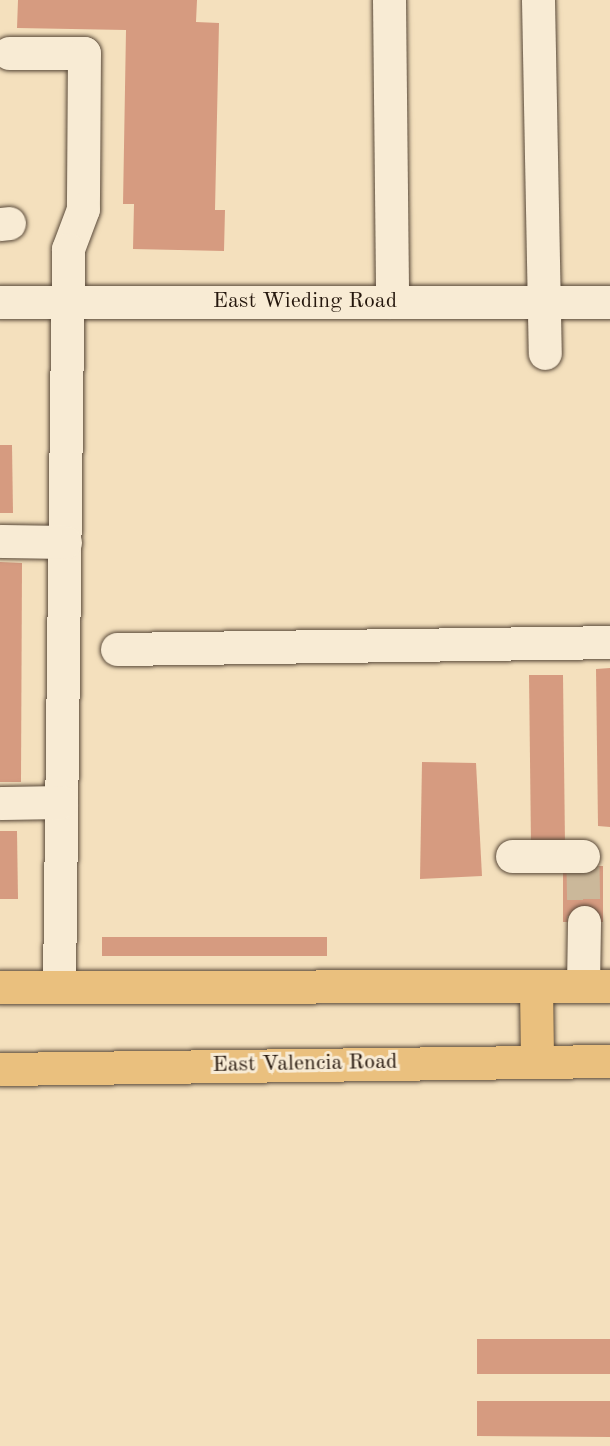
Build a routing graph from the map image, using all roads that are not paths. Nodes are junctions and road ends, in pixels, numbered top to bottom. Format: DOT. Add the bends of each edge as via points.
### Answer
graph roads {
  1 [pos="389,0"];
  2 [pos="538,0"];
  3 [pos="9,53"];
  4 [pos="0,302"];
  5 [pos="66,302"];
  6 [pos="392,302"];
  7 [pos="543,302"];
  8 [pos="610,302"];
  9 [pos="545,353"];
  10 [pos="0,541"];
  11 [pos="65,542"];
  12 [pos="610,642"];
  13 [pos="117,650"];
  14 [pos="61,802"];
  15 [pos="0,803"];
  16 [pos="512,856"];
  17 [pos="583,856"];
  18 [pos="584,922"];
  19 [pos="536,986"];
  20 [pos="597,986"];
  21 [pos="0,987"];
  22 [pos="59,987"];
  23 [pos="537,1060"];
  24 [pos="610,1061"];
  25 [pos="0,1069"];
  1 -- 6 [label="street"];
  2 -- 7 [label="street"];
  3 -- 5 [label="street" via="84,53 83,209 68,249"];
  4 -- 5 [label="street, East Wieding Road"];
  5 -- 6 [label="street, East Wieding Road"];
  5 -- 11 [label="street"];
  6 -- 7 [label="street, East Wieding Road"];
  7 -- 8 [label="street, East Wieding Road"];
  7 -- 9 [label="street"];
  10 -- 11 [label="street"];
  11 -- 14 [label="street"];
  12 -- 13 [label="street"];
  14 -- 15 [label="street"];
  14 -- 22 [label="street"];
  16 -- 17 [label="street"];
  18 -- 20 [label="street"];
  19 -- 20 [label="main road"];
  19 -- 22 [label="main road"];
  19 -- 23 [label="main road"];
  21 -- 22 [label="main road"];
  23 -- 24 [label="main road, East Valencia Road"];
  23 -- 25 [label="main road, East Valencia Road"];
}
